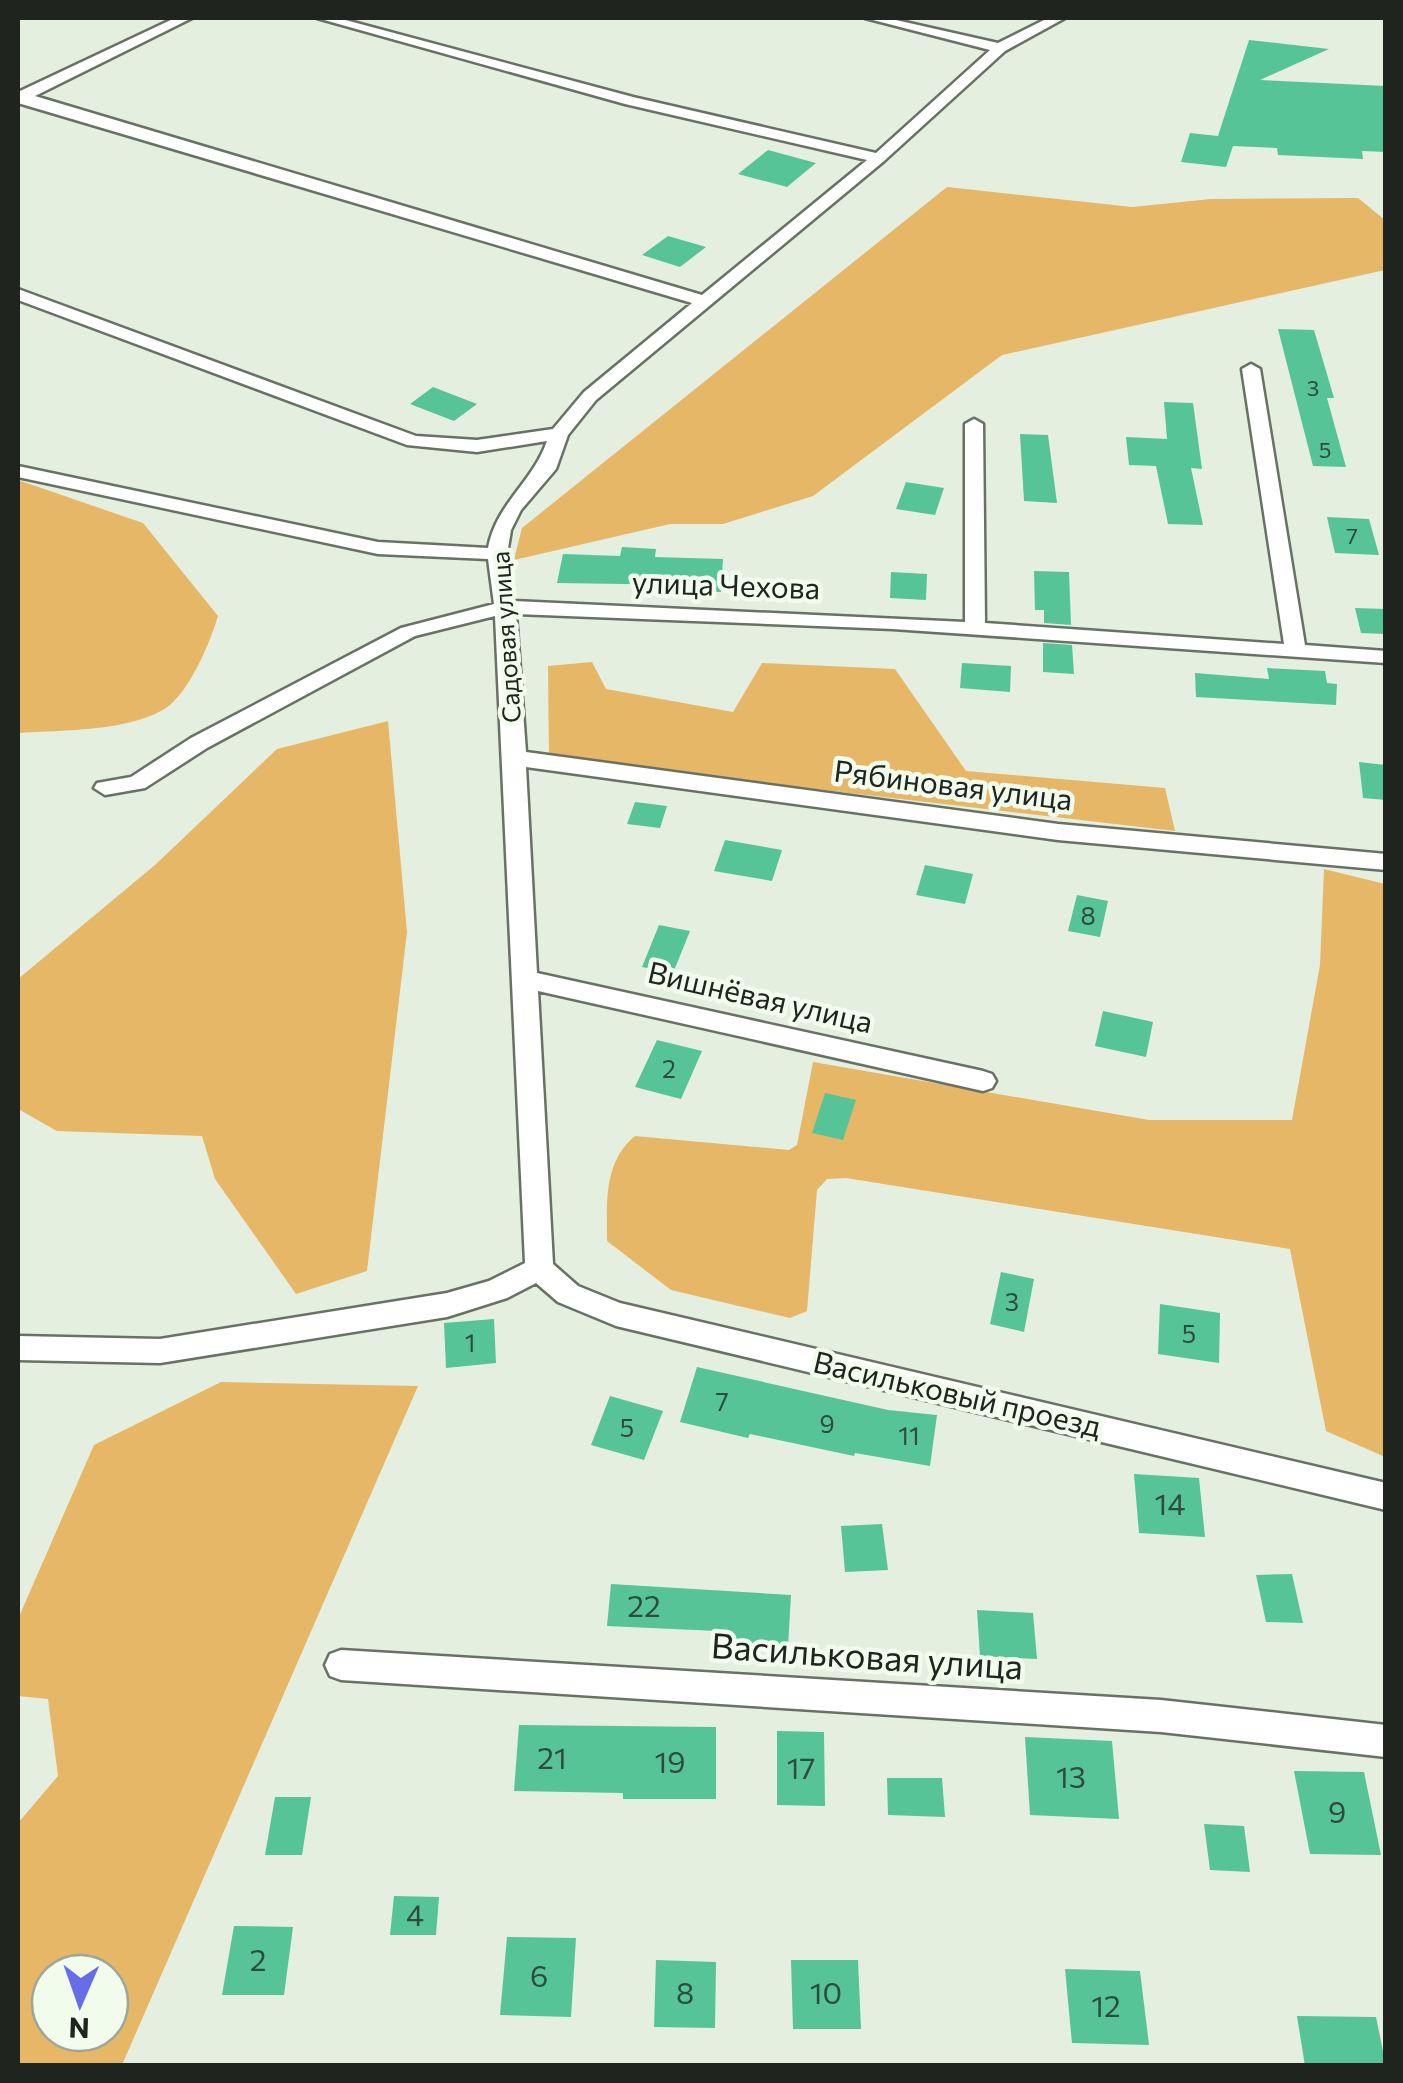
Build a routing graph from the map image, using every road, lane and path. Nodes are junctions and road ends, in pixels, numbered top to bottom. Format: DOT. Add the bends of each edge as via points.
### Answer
graph roads {
  1 [pos="185,18"];
  2 [pos="324,18"];
  3 [pos="872,18"];
  4 [pos="1058,18"];
  5 [pos="1000,48"];
  6 [pos="19,97"];
  7 [pos="880,158"];
  8 [pos="18,294"];
  9 [pos="706,302"];
  10 [pos="1251,370"];
  11 [pos="974,424"];
  12 [pos="559,434"];
  13 [pos="18,471"];
  14 [pos="497,554"];
  15 [pos="505,607"];
  16 [pos="975,628"];
  17 [pos="1294,650"];
  18 [pos="1386,657"];
  19 [pos="515,758"];
  20 [pos="105,788"];
  21 [pos="1386,862"];
  22 [pos="523,979"];
  23 [pos="982,1081"];
  24 [pos="538,1269"];
  25 [pos="18,1348"];
  26 [pos="1386,1497"];
  27 [pos="342,1665"];
  28 [pos="1386,1741"];
  1 -- 6 [label="street"];
  2 -- 7 [label="street" via="630,101"];
  3 -- 5 [label="street"];
  4 -- 5 [label="street, Садовая улица"];
  5 -- 7 [label="street, Садовая улица"];
  6 -- 9 [label="street"];
  7 -- 9 [label="street, Садовая улица"];
  8 -- 12 [label="street" via="413,440 477,446"];
  9 -- 12 [label="street, Садовая улица" via="590,396"];
  10 -- 17 [label="street"];
  11 -- 16 [label="street"];
  12 -- 14 [label="street, Садовая улица" via="548,469 512,508"];
  13 -- 14 [label="street" via="378,548"];
  14 -- 15 [label="street, Садовая улица"];
  15 -- 16 [label="street, улица Чехова"];
  15 -- 19 [label="street, Садовая улица"];
  15 -- 20 [label="street, улица Чехова" via="408,632 200,742 137,783"];
  16 -- 17 [label="street, улица Чехова"];
  17 -- 18 [label="street, улица Чехова"];
  19 -- 21 [label="street, Рябиновая улица" via="1261,854"];
  19 -- 22 [label="street, Садовая улица"];
  22 -- 23 [label="street, Вишнёвая улица"];
  22 -- 24 [label="street, Садовая улица"];
  24 -- 25 [label="street" via="447,1305 160,1350"];
  24 -- 26 [label="street, Васильковый проезд" via="568,1294 616,1314"];
  27 -- 28 [label="street, Васильковая улица" via="1161,1716"];
}
